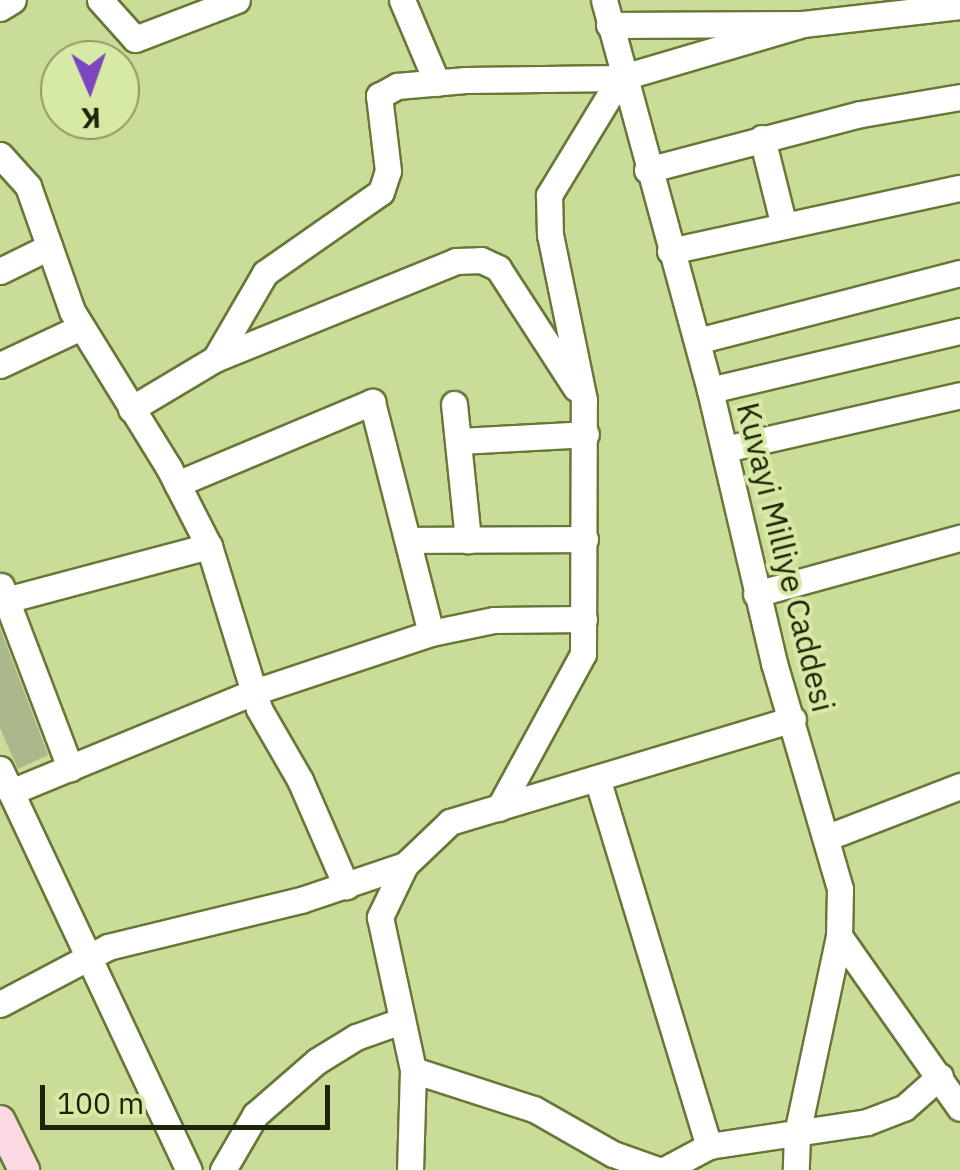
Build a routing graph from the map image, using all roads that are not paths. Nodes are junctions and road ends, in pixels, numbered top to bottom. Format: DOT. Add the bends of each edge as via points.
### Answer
graph roads {
  1 [pos="13,0"];
  2 [pos="100,0"];
  3 [pos="237,0"];
  4 [pos="402,0"];
  5 [pos="960,6"];
  6 [pos="0,8"];
  7 [pos="607,12"];
  8 [pos="803,24"];
  9 [pos="620,78"];
  10 [pos="437,83"];
  11 [pos="960,97"];
  12 [pos="762,138"];
  13 [pos="0,156"];
  14 [pos="647,170"];
  15 [pos="960,188"];
  16 [pos="782,222"];
  17 [pos="48,247"];
  18 [pos="670,251"];
  19 [pos="0,271"];
  20 [pos="960,274"];
  21 [pos="80,327"];
  22 [pos="960,330"];
  23 [pos="696,341"];
  24 [pos="215,359"];
  25 [pos="0,365"];
  26 [pos="710,390"];
  27 [pos="960,395"];
  28 [pos="584,400"];
  29 [pos="454,404"];
  30 [pos="131,409"];
  31 [pos="586,434"];
  32 [pos="458,441"];
  33 [pos="725,449"];
  34 [pos="177,484"];
  35 [pos="960,538"];
  36 [pos="585,539"];
  37 [pos="408,540"];
  38 [pos="468,540"];
  39 [pos="208,546"];
  40 [pos="3,592"];
  41 [pos="756,594"];
  42 [pos="584,620"];
  43 [pos="431,633"];
  44 [pos="254,692"];
  45 [pos="793,720"];
  46 [pos="70,768"];
  47 [pos="598,778"];
  48 [pos="5,781"];
  49 [pos="960,786"];
  50 [pos="499,808"];
  51 [pos="828,837"];
  52 [pos="405,865"];
  53 [pos="346,886"];
  54 [pos="839,936"];
  55 [pos="87,959"];
  56 [pos="0,1004"];
  57 [pos="401,1021"];
  58 [pos="413,1070"];
  59 [pos="940,1076"];
  60 [pos="960,1108"];
  61 [pos="0,1122"];
  62 [pos="798,1134"];
  63 [pos="709,1146"];
  64 [pos="24,1170"];
  65 [pos="189,1170"];
  66 [pos="223,1170"];
  67 [pos="410,1170"];
  68 [pos="661,1170"];
  69 [pos="796,1170"];
  1 -- 6 [label="street"];
  2 -- 3 [label="street" via="134,39"];
  4 -- 10 [label="street"];
  5 -- 8 [label="street"];
  7 -- 8 [label="street"];
  7 -- 9 [label="street, Kuvayi Milliye Caddesi"];
  8 -- 9 [label="street"];
  9 -- 10 [label="street"];
  9 -- 14 [label="street, Kuvayi Milliye Caddesi"];
  9 -- 28 [label="street" via="549,195 550,235"];
  10 -- 24 [label="street" via="397,86 379,96 388,172 380,192 265,272"];
  11 -- 12 [label="street"];
  12 -- 14 [label="street"];
  12 -- 16 [label="street"];
  13 -- 17 [label="street" via="28,186"];
  14 -- 18 [label="street, Kuvayi Milliye Caddesi"];
  15 -- 16 [label="street"];
  16 -- 18 [label="street"];
  17 -- 19 [label="street"];
  17 -- 21 [label="street"];
  18 -- 23 [label="street, Kuvayi Milliye Caddesi"];
  20 -- 23 [label="street"];
  21 -- 25 [label="street"];
  21 -- 30 [label="street"];
  22 -- 26 [label="street"];
  23 -- 26 [label="street, Kuvayi Milliye Caddesi"];
  24 -- 28 [label="street" via="353,298 456,261 482,260 498,268"];
  24 -- 30 [label="street"];
  26 -- 33 [label="street, Kuvayi Milliye Caddesi"];
  27 -- 33 [label="street"];
  28 -- 31 [label="street"];
  29 -- 32 [label="street"];
  30 -- 34 [label="street"];
  31 -- 32 [label="street"];
  31 -- 36 [label="street"];
  32 -- 38 [label="street"];
  33 -- 41 [label="street, Kuvayi Milliye Caddesi"];
  34 -- 37 [label="street" via="372,402"];
  34 -- 39 [label="street"];
  35 -- 41 [label="street"];
  36 -- 38 [label="street"];
  36 -- 42 [label="street"];
  37 -- 38 [label="street"];
  37 -- 43 [label="street"];
  39 -- 40 [label="street"];
  39 -- 44 [label="street"];
  40 -- 46 [label="street"];
  41 -- 45 [label="street, Kuvayi Milliye Caddesi"];
  42 -- 43 [label="street" via="494,620"];
  42 -- 50 [label="street" via="583,654"];
  43 -- 44 [label="street"];
  44 -- 46 [label="street"];
  44 -- 53 [label="street"];
  45 -- 47 [label="street"];
  45 -- 51 [label="street, Kuvayi Milliye Caddesi"];
  46 -- 48 [label="street"];
  47 -- 50 [label="street"];
  47 -- 63 [label="street"];
  48 -- 55 [label="street"];
  49 -- 51 [label="street"];
  50 -- 52 [label="street" via="450,822"];
  51 -- 54 [label="street, Kuvayi Milliye Caddesi" via="840,890"];
  52 -- 53 [label="street"];
  52 -- 57 [label="street" via="380,917"];
  53 -- 55 [label="street" via="164,930"];
  54 -- 59 [label="street"];
  54 -- 62 [label="street, Kuvayi Milliye Caddesi"];
  55 -- 56 [label="street"];
  55 -- 65 [label="street"];
  57 -- 58 [label="street"];
  57 -- 66 [label="street" via="317,1061 255,1115"];
  58 -- 67 [label="street"];
  58 -- 68 [label="street" via="534,1109 613,1154"];
  59 -- 60 [label="street"];
  59 -- 62 [label="street" via="904,1108"];
  61 -- 64 [label="main road"];
  62 -- 63 [label="street"];
  62 -- 69 [label="street, Kuvayi Milliye Caddesi"];
  63 -- 68 [label="street"];
}
